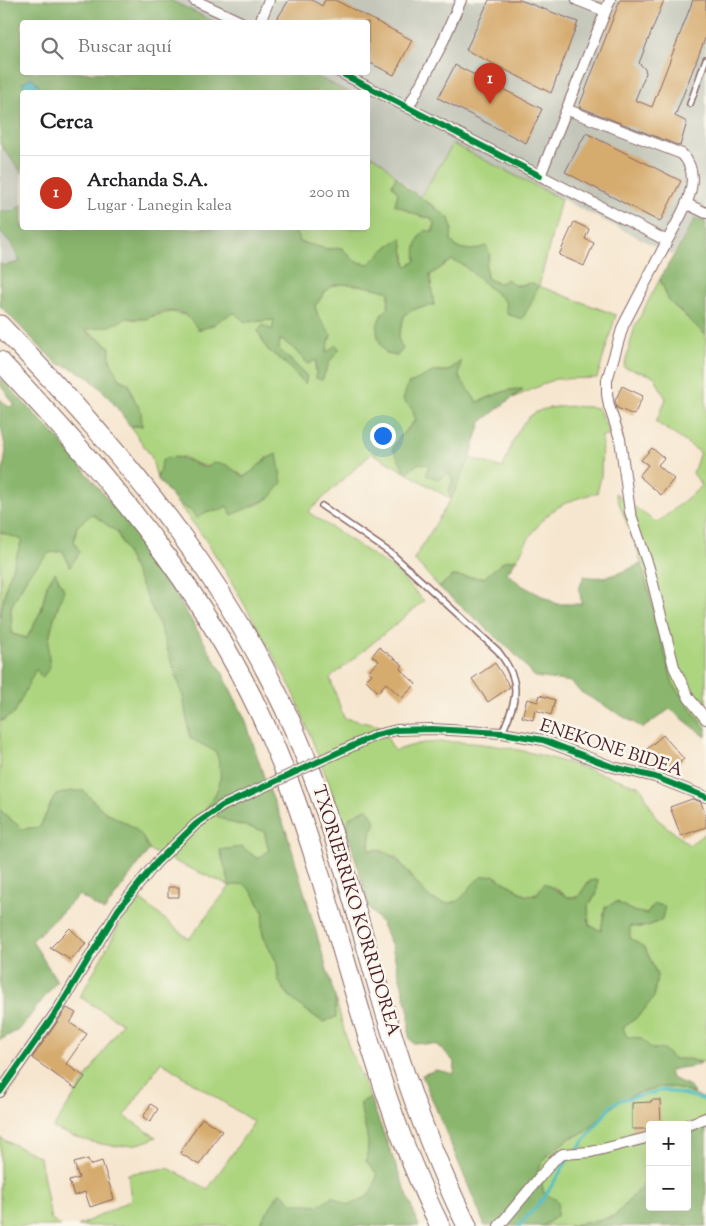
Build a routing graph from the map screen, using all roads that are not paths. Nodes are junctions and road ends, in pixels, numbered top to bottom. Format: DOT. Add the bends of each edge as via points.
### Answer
graph roads {
  1 [pos="194,0"];
  2 [pos="269,0"];
  3 [pos="461,0"];
  4 [pos="577,0"];
  5 [pos="610,0"];
  6 [pos="606,11"];
  7 [pos="237,20"];
  8 [pos="261,20"];
  9 [pos="706,60"];
  10 [pos="345,75"];
  11 [pos="690,104"];
  12 [pos="408,108"];
  13 [pos="568,110"];
  14 [pos="540,176"];
  15 [pos="686,204"];
  16 [pos="706,213"];
  17 [pos="667,241"];
  18 [pos="0,324"];
  19 [pos="0,360"];
  20 [pos="322,506"];
  21 [pos="706,719"];
  22 [pos="502,733"];
  23 [pos="706,797"];
  24 [pos="0,1092"];
  25 [pos="706,1118"];
  26 [pos="691,1123"];
  27 [pos="646,1138"];
  28 [pos="440,1226"];
  29 [pos="467,1226"];
  30 [pos="499,1226"];
  1 -- 7 [label="street"];
  2 -- 8 [label="street"];
  3 -- 12 [label="street"];
  4 -- 6 [label="street"];
  5 -- 6 [label="street"];
  6 -- 13 [label="street"];
  9 -- 11 [label="lane"];
  10 -- 12 [label="street"];
  12 -- 14 [label="street"];
  13 -- 14 [label="street"];
  13 -- 15 [label="street" via="682,154 693,166 696,179"];
  14 -- 17 [label="street"];
  15 -- 16 [label="street"];
  15 -- 17 [label="street"];
  17 -- 21 [label="street" via="623,326 607,380 607,394 620,439 630,512 649,568 674,667 689,698"];
  18 -- 29 [label="highway, TXORIERRIKO KORRIDOREA" via="68,396 157,501 208,570 249,638 291,722 323,803 408,1083"];
  19 -- 28 [label="highway, TXORIERRIKO KORRIDOREA" via="88,457 149,531 209,618 246,684 305,827 384,1090"];
  20 -- 22 [label="lane" via="392,554 508,664 516,685 516,699"];
  22 -- 23 [label="street, ENEKONE BIDEA" via="543,740"];
  22 -- 24 [label="street, ENEKONE BIDEA, bridge" via="432,729 397,730 376,735 222,806 196,824 156,863 118,910 59,1008"];
  25 -- 26 [label="street"];
  27 -- 30 [label="street" via="591,1152 563,1154 554,1160"];
}
